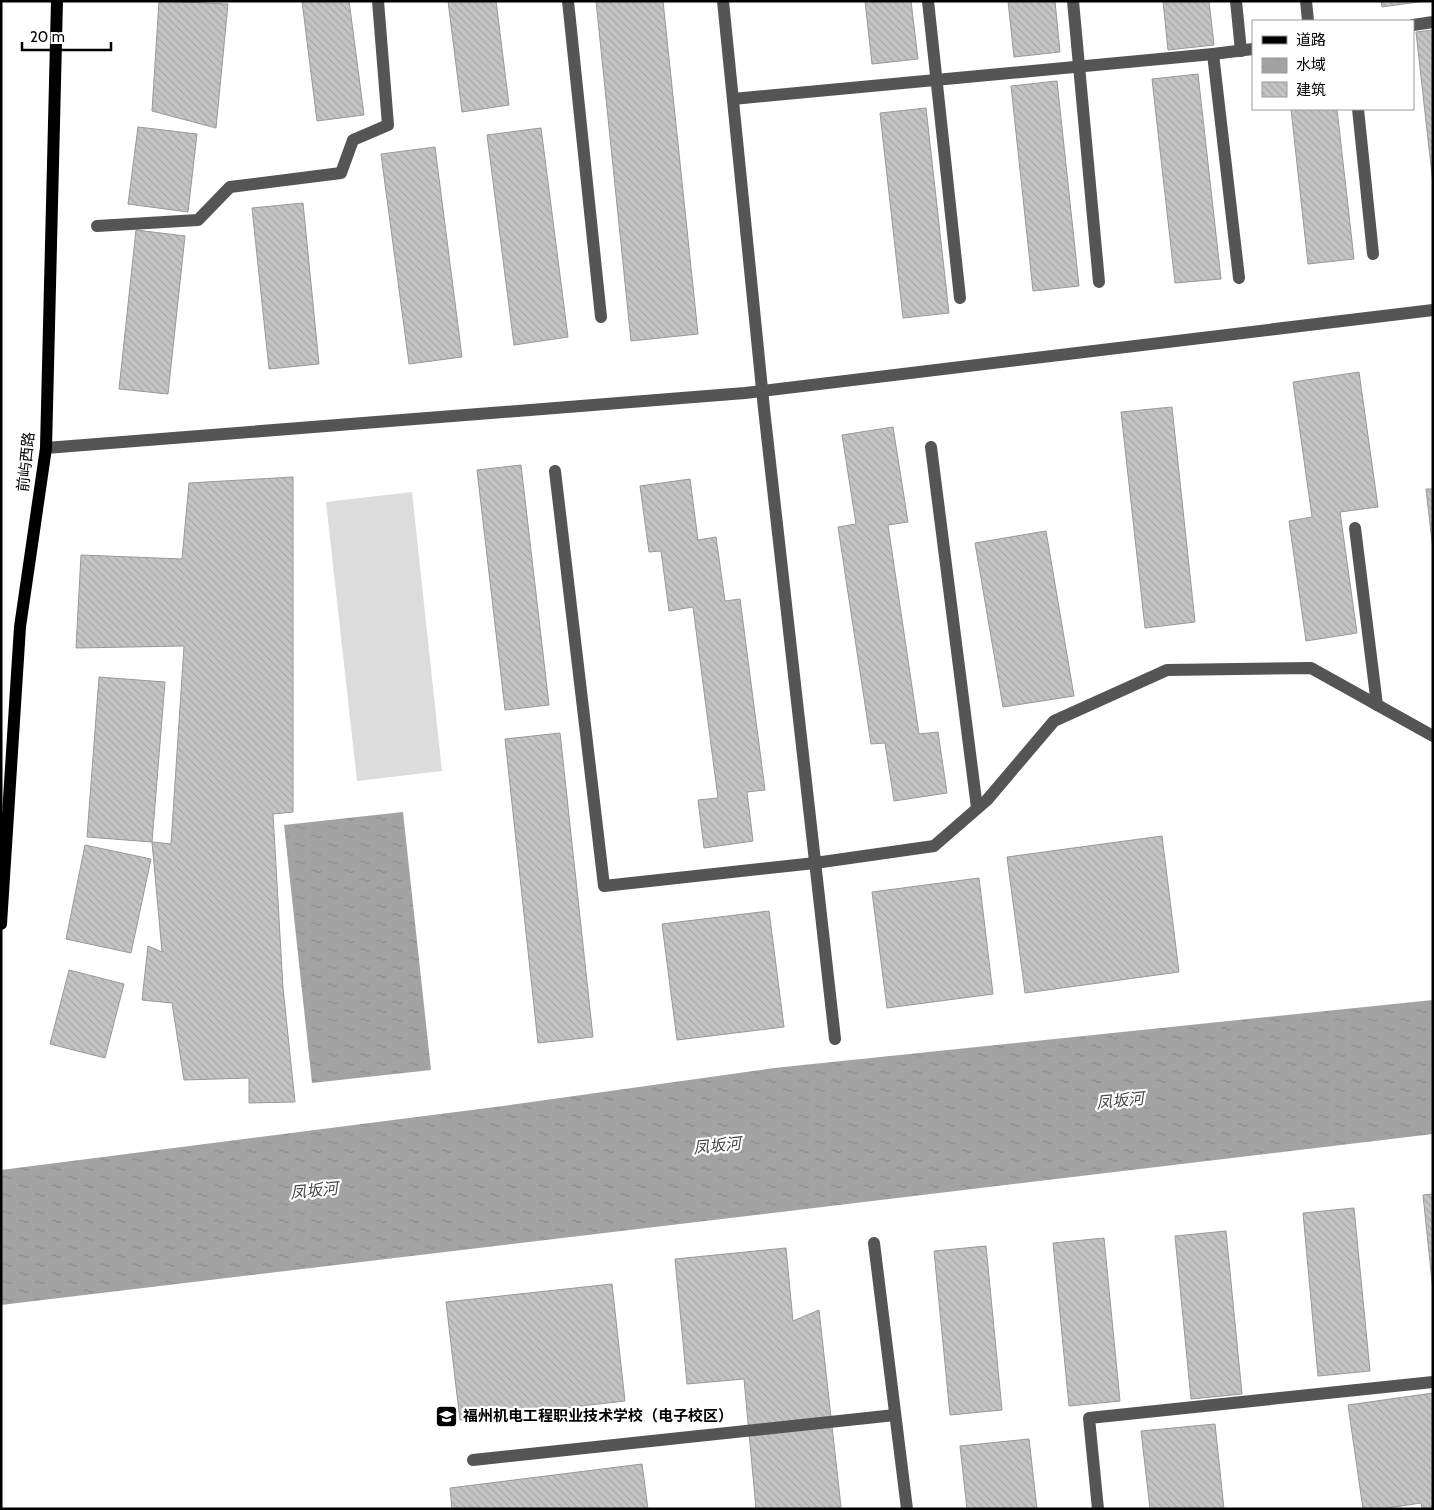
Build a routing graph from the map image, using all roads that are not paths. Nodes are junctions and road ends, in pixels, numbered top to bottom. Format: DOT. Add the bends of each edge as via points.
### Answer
graph roads {
  1 [pos="57,1"];
  2 [pos="378,1"];
  3 [pos="568,1"];
  4 [pos="723,1"];
  5 [pos="928,1"];
  6 [pos="1073,1"];
  7 [pos="1236,1"];
  8 [pos="1306,1"];
  9 [pos="1308,20"];
  10 [pos="1433,22"];
  11 [pos="1414,25"];
  12 [pos="1247,50"];
  13 [pos="1214,54"];
  14 [pos="1079,67"];
  15 [pos="937,80"];
  16 [pos="733,99"];
  17 [pos="1358,110"];
  18 [pos="97,226"];
  19 [pos="1373,254"];
  20 [pos="1238,278"];
  21 [pos="1099,282"];
  22 [pos="960,298"];
  23 [pos="1433,310"];
  24 [pos="601,317"];
  25 [pos="762,391"];
  26 [pos="931,447"];
  27 [pos="46,448"];
  28 [pos="555,471"];
  29 [pos="1355,528"];
  30 [pos="1377,705"];
  31 [pos="1433,736"];
  32 [pos="977,808"];
  33 [pos="816,863"];
  34 [pos="1,924"];
  35 [pos="835,1039"];
  36 [pos="874,1243"];
  37 [pos="1433,1382"];
  38 [pos="895,1415"];
  39 [pos="473,1460"];
  40 [pos="907,1509"];
  41 [pos="1098,1509"];
  1 -- 27 [label="main road, 前屿西路"];
  2 -- 18 [label="street" via="388,125 353,140 340,173 230,187 198,220"];
  3 -- 24 [label="street"];
  4 -- 16 [label="street"];
  5 -- 15 [label="street"];
  6 -- 14 [label="street"];
  7 -- 12 [label="street"];
  8 -- 9 [label="street"];
  10 -- 11 [label="street"];
  12 -- 13 [label="street"];
  13 -- 14 [label="street"];
  13 -- 20 [label="street"];
  14 -- 15 [label="street"];
  14 -- 21 [label="street"];
  15 -- 16 [label="street"];
  15 -- 22 [label="street"];
  16 -- 25 [label="street"];
  17 -- 19 [label="street"];
  23 -- 25 [label="street"];
  25 -- 27 [label="street"];
  25 -- 33 [label="street"];
  26 -- 32 [label="street"];
  27 -- 34 [label="main road, 前屿西路" via="20,627"];
  28 -- 33 [label="street" via="604,886"];
  29 -- 30 [label="street"];
  30 -- 31 [label="street"];
  30 -- 32 [label="street" via="1311,668 1167,670 1054,721"];
  32 -- 33 [label="street" via="934,846"];
  33 -- 35 [label="street"];
  36 -- 38 [label="street"];
  37 -- 41 [label="street" via="1088,1418"];
  38 -- 39 [label="street"];
  38 -- 40 [label="street"];
}
